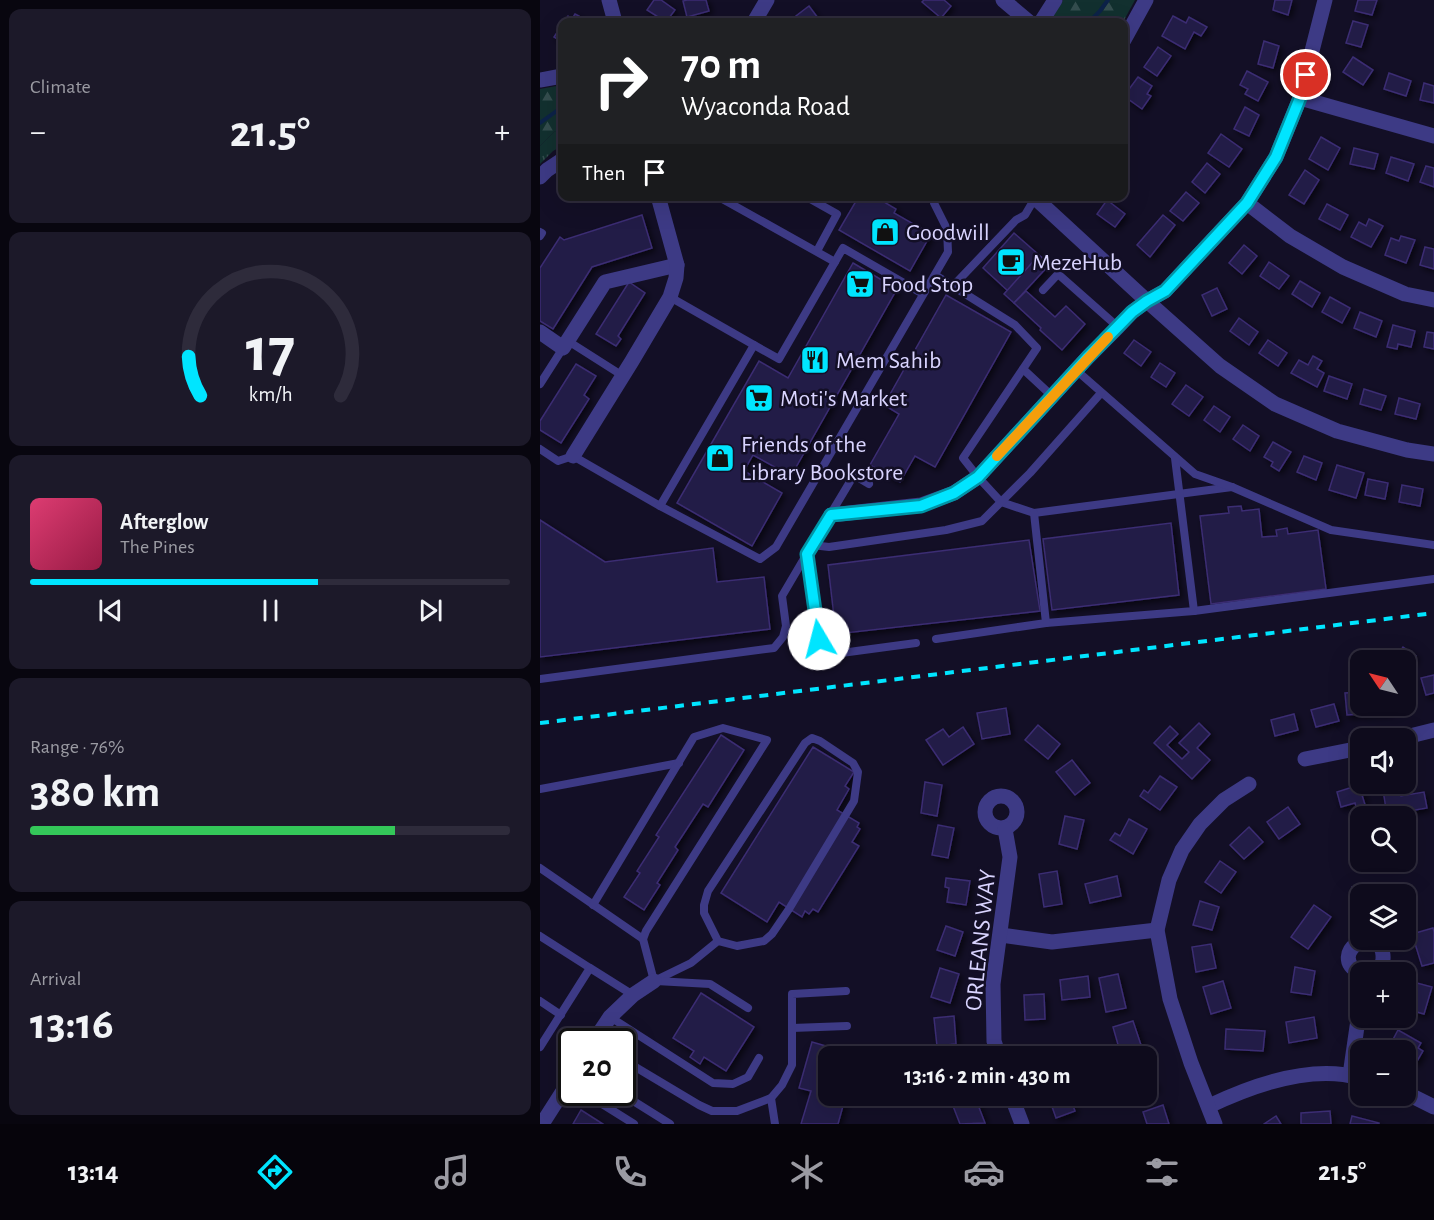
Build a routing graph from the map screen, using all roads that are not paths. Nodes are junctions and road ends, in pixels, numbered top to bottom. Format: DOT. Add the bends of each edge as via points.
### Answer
graph roads {
  1 [pos="609,0"];
  2 [pos="767,0"];
  3 [pos="1003,0"];
  4 [pos="1055,0"];
  5 [pos="1146,0"];
  6 [pos="1325,0"];
  7 [pos="614,18"];
  8 [pos="756,18"];
  9 [pos="1024,18"];
  10 [pos="1044,18"];
  11 [pos="1128,33"];
  12 [pos="558,77"];
  13 [pos="540,80"];
  14 [pos="1300,98"];
  15 [pos="1434,136"];
  16 [pos="558,163"];
  17 [pos="540,177"];
  18 [pos="659,201"];
  19 [pos="726,201"];
  20 [pos="814,201"];
  21 [pos="934,201"];
  22 [pos="1032,201"];
  23 [pos="1038,201"];
  24 [pos="1247,203"];
  25 [pos="816,251"];
  26 [pos="835,262"];
  27 [pos="677,265"];
  28 [pos="935,274"];
  29 [pos="953,286"];
  30 [pos="1043,290"];
  31 [pos="923,294"];
  32 [pos="670,297"];
  33 [pos="1434,300"];
  34 [pos="1147,301"];
  35 [pos="1118,327"];
  36 [pos="540,332"];
  37 [pos="566,344"];
  38 [pos="754,345"];
  39 [pos="1023,369"];
  40 [pos="1076,370"];
  41 [pos="623,376"];
  42 [pos="540,384"];
  43 [pos="1101,393"];
  44 [pos="1052,396"];
  45 [pos="540,449"];
  46 [pos="1434,454"];
  47 [pos="573,456"];
  48 [pos="1175,458"];
  49 [pos="978,477"];
  50 [pos="869,484"];
  51 [pos="1232,487"];
  52 [pos="1180,494"];
  53 [pos="1001,501"];
  54 [pos="660,506"];
  55 [pos="1034,513"];
  56 [pos="831,515"];
  57 [pos="1434,545"];
  58 [pos="812,546"];
  59 [pos="807,554"];
  60 [pos="1434,579"];
  61 [pos="1194,611"];
  62 [pos="1046,623"];
  63 [pos="936,639"];
  64 [pos="916,643"];
  65 [pos="540,679"];
  66 [pos="1434,730"];
  67 [pos="1416,734"];
  68 [pos="1350,750"];
  69 [pos="1305,759"];
  70 [pos="679,763"];
  71 [pos="1249,784"];
  72 [pos="540,789"];
  73 [pos="1005,829"];
  74 [pos="540,868"];
  75 [pos="593,905"];
  76 [pos="1157,930"];
  77 [pos="1001,935"];
  78 [pos="540,936"];
  79 [pos="643,939"];
  80 [pos="718,941"];
  81 [pos="1350,962"];
  82 [pos="1382,962"];
  83 [pos="590,968"];
  84 [pos="654,981"];
  85 [pos="846,991"];
  86 [pos="633,995"];
  87 [pos="540,1001"];
  88 [pos="748,1008"];
  89 [pos="561,1015"];
  90 [pos="610,1017"];
  91 [pos="847,1026"];
  92 [pos="603,1028"];
  93 [pos="792,1028"];
  94 [pos="996,1046"];
  95 [pos="540,1047"];
  96 [pos="759,1058"];
  97 [pos="636,1067"];
  98 [pos="1350,1077"];
  99 [pos="771,1098"];
  100 [pos="1416,1098"];
  101 [pos="558,1099"];
  102 [pos="636,1103"];
  103 [pos="605,1106"];
  104 [pos="1015,1106"];
  105 [pos="1209,1106"];
  106 [pos="1434,1107"];
  107 [pos="542,1124"];
  108 [pos="634,1124"];
  109 [pos="670,1124"];
  110 [pos="775,1124"];
  111 [pos="1022,1124"];
  112 [pos="1215,1124"];
  1 -- 7 [label="street"];
  2 -- 8 [label="street"];
  3 -- 9 [label="street"];
  4 -- 10 [label="street"];
  5 -- 11 [label="street"];
  6 -- 14 [label="street"];
  12 -- 13 [label="street"];
  14 -- 15 [label="street"];
  14 -- 24 [label="street" via="1276,157"];
  16 -- 17 [label="street"];
  18 -- 27 [label="street"];
  19 -- 25 [label="lane"];
  20 -- 25 [label="lane" via="837,214"];
  21 -- 28 [label="lane" via="947,229 948,252"];
  22 -- 29 [label="lane" via="1025,215"];
  23 -- 34 [label="street"];
  24 -- 33 [label="street" via="1290,236 1343,267 1405,294"];
  24 -- 34 [label="street" via="1165,291"];
  25 -- 26 [label="lane"];
  26 -- 31 [label="lane" via="843,248"];
  26 -- 38 [label="lane" via="779,359"];
  27 -- 32 [label="street"];
  27 -- 37 [label="street" via="605,282"];
  28 -- 29 [label="lane"];
  28 -- 31 [label="lane"];
  29 -- 39 [label="lane" via="1015,325 1036,348"];
  30 -- 35 [label="lane" via="1058,274"];
  31 -- 54 [label="lane" via="776,547 760,559"];
  32 -- 38 [label="lane"];
  32 -- 41 [label="street"];
  34 -- 35 [label="street"];
  34 -- 46 [label="street" via="1220,366 1275,404 1337,431"];
  35 -- 40 [label="street"];
  36 -- 37 [label="street"];
  37 -- 41 [label="lane"];
  37 -- 42 [label="lane"];
  38 -- 54 [label="lane"];
  39 -- 44 [label="lane"];
  39 -- 49 [label="lane" via="963,458"];
  40 -- 43 [label="lane"];
  40 -- 44 [label="street"];
  41 -- 47 [label="street"];
  43 -- 48 [label="lane"];
  43 -- 53 [label="lane"];
  44 -- 49 [label="street"];
  45 -- 47 [label="lane" via="558,461"];
  47 -- 54 [label="lane"];
  48 -- 51 [label="lane" via="1195,474"];
  48 -- 52 [label="lane"];
  49 -- 53 [label="lane"];
  49 -- 56 [label="street" via="954,493 921,506"];
  50 -- 56 [label="lane" via="854,475"];
  51 -- 52 [label="lane"];
  51 -- 57 [label="lane" via="1331,530"];
  52 -- 55 [label="lane"];
  52 -- 61 [label="lane"];
  53 -- 55 [label="lane"];
  53 -- 58 [label="lane" via="982,521 946,530 829,547"];
  55 -- 62 [label="lane"];
  56 -- 58 [label="lane"];
  58 -- 59 [label="lane"];
  59 -- 64 [label="lane" via="819,639 834,654"];
  59 -- 65 [label="lane" via="782,596 786,626 774,648"];
  60 -- 61 [label="lane"];
  61 -- 62 [label="lane"];
  62 -- 63 [label="lane"];
  66 -- 67 [label="street"];
  68 -- 69 [label="street"];
  70 -- 72 [label="lane"];
  70 -- 75 [label="lane"];
  70 -- 79 [label="lane" via="694,737 723,728 767,740"];
  71 -- 76 [label="street" via="1224,800 1182,850 1169,880"];
  73 -- 77 [label="street, ORLEANS WAY" via="1010,857"];
  74 -- 75 [label="lane"];
  75 -- 79 [label="lane"];
  76 -- 77 [label="street" via="1052,942"];
  76 -- 105 [label="street" via="1170,999"];
  77 -- 94 [label="street, ORLEANS WAY" via="993,984"];
  78 -- 83 [label="lane"];
  79 -- 84 [label="lane"];
  80 -- 80 [label="lane" via="704,913 708,891 805,743 813,738 820,741 853,763 858,772 854,801 772,933 764,941 737,946"];
  80 -- 84 [label="lane" via="691,963"];
  81 -- 82 [label="street" via="1349,954 1355,944 1366,940 1376,943 1383,952"];
  83 -- 86 [label="lane"];
  83 -- 89 [label="lane"];
  84 -- 86 [label="street"];
  84 -- 88 [label="lane" via="710,984"];
  85 -- 93 [label="lane" via="792,994"];
  86 -- 90 [label="street"];
  87 -- 89 [label="lane"];
  89 -- 95 [label="lane"];
  90 -- 92 [label="street"];
  90 -- 96 [label="lane" via="713,1083 733,1084 748,1077"];
  91 -- 93 [label="lane"];
  93 -- 99 [label="lane" via="792,1065"];
  97 -- 99 [label="lane" via="712,1111 737,1111"];
  98 -- 105 [label="street" via="1311,1074 1286,1078"];
  99 -- 110 [label="lane"];
  100 -- 106 [label="street"];
  101 -- 107 [label="street"];
  102 -- 109 [label="lane"];
  103 -- 108 [label="lane"];
  104 -- 111 [label="street"];
  105 -- 112 [label="street"];
}
